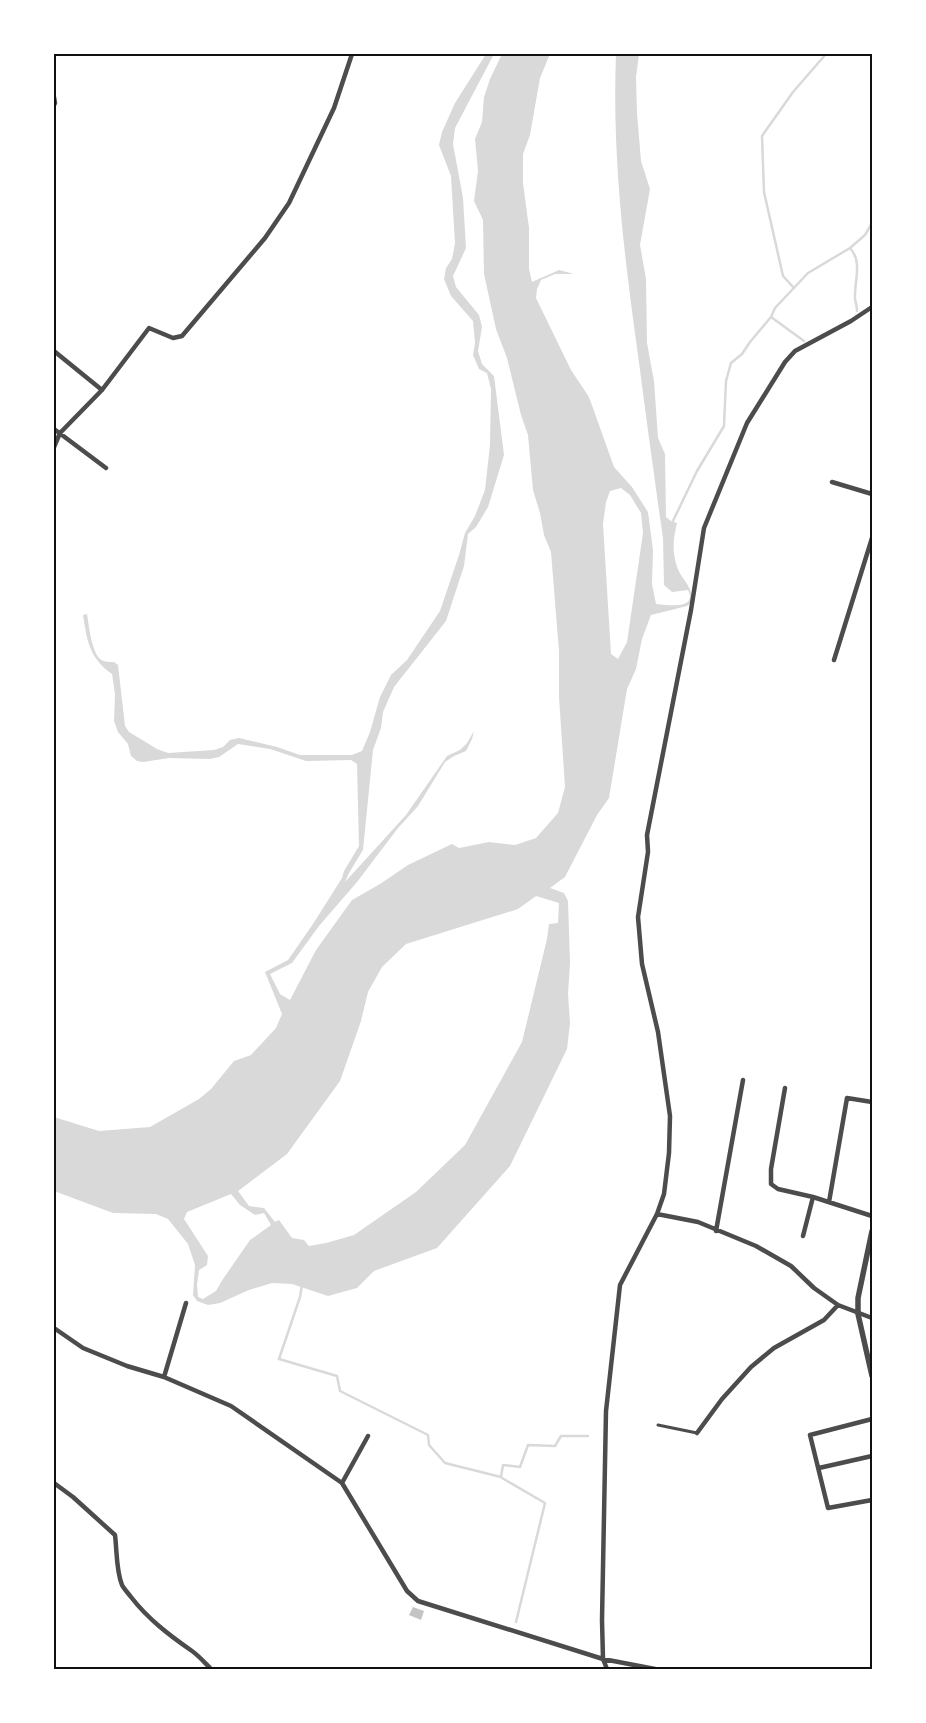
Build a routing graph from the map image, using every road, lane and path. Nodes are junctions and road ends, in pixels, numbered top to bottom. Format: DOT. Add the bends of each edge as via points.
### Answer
graph roads {
  1 [pos="352,54"];
  2 [pos="54,98"];
  3 [pos="54,105"];
  4 [pos="872,307"];
  5 [pos="54,351"];
  6 [pos="102,390"];
  7 [pos="54,429"];
  8 [pos="60,434"];
  9 [pos="54,447"];
  10 [pos="106,468"];
  11 [pos="832,482"];
  12 [pos="872,494"];
  13 [pos="872,538"];
  14 [pos="834,660"];
  15 [pos="743,1080"];
  16 [pos="785,1088"];
  17 [pos="872,1102"];
  18 [pos="813,1197"];
  19 [pos="829,1202"];
  20 [pos="657,1214"];
  21 [pos="872,1216"];
  22 [pos="716,1230"];
  23 [pos="872,1231"];
  24 [pos="803,1236"];
  25 [pos="186,1303"];
  26 [pos="838,1305"];
  27 [pos="858,1314"];
  28 [pos="872,1318"];
  29 [pos="54,1328"];
  30 [pos="872,1376"];
  31 [pos="164,1377"];
  32 [pos="872,1419"];
  33 [pos="658,1425"];
  34 [pos="697,1433"];
  35 [pos="368,1436"];
  36 [pos="872,1456"];
  37 [pos="818,1468"];
  38 [pos="54,1483"];
  39 [pos="342,1483"];
  40 [pos="872,1500"];
  41 [pos="604,1659"];
  42 [pos="211,1669"];
  43 [pos="607,1669"];
  44 [pos="655,1669"];
  1 -- 6 [label="street" via="334,108 289,203 266,238 182,336 173,338 149,328"];
  2 -- 3 [label="street"];
  4 -- 20 [label="street" via="795,351 785,362 747,423 704,528 648,834 638,917 642,964 658,1032 670,1116 664,1194"];
  5 -- 6 [label="street"];
  6 -- 8 [label="street"];
  7 -- 8 [label="street"];
  8 -- 9 [label="street"];
  8 -- 10 [label="street"];
  11 -- 12 [label="street"];
  13 -- 14 [label="street"];
  15 -- 22 [label="street"];
  16 -- 18 [label="street" via="771,1184 778,1189"];
  17 -- 19 [label="street" via="847,1098"];
  18 -- 19 [label="street"];
  18 -- 24 [label="street"];
  19 -- 21 [label="street"];
  20 -- 22 [label="street" via="698,1222"];
  20 -- 41 [label="street" via="620,1285 606,1411"];
  22 -- 26 [label="street" via="756,1246 791,1266"];
  23 -- 27 [label="street" via="858,1298"];
  25 -- 31 [label="street"];
  26 -- 27 [label="street"];
  26 -- 34 [label="street" via="824,1320 774,1348 751,1367"];
  27 -- 28 [label="street"];
  27 -- 30 [label="street"];
  29 -- 31 [label="street" via="83,1348"];
  31 -- 39 [label="street" via="231,1406"];
  32 -- 37 [label="street" via="810,1434"];
  33 -- 34 [label="street"];
  35 -- 39 [label="street"];
  36 -- 37 [label="street"];
  37 -- 40 [label="street" via="828,1508"];
  38 -- 42 [label="street" via="115,1534 122,1586 144,1614"];
  39 -- 41 [label="street" via="407,1591 418,1601"];
  41 -- 43 [label="street"];
  41 -- 44 [label="street"];
}
